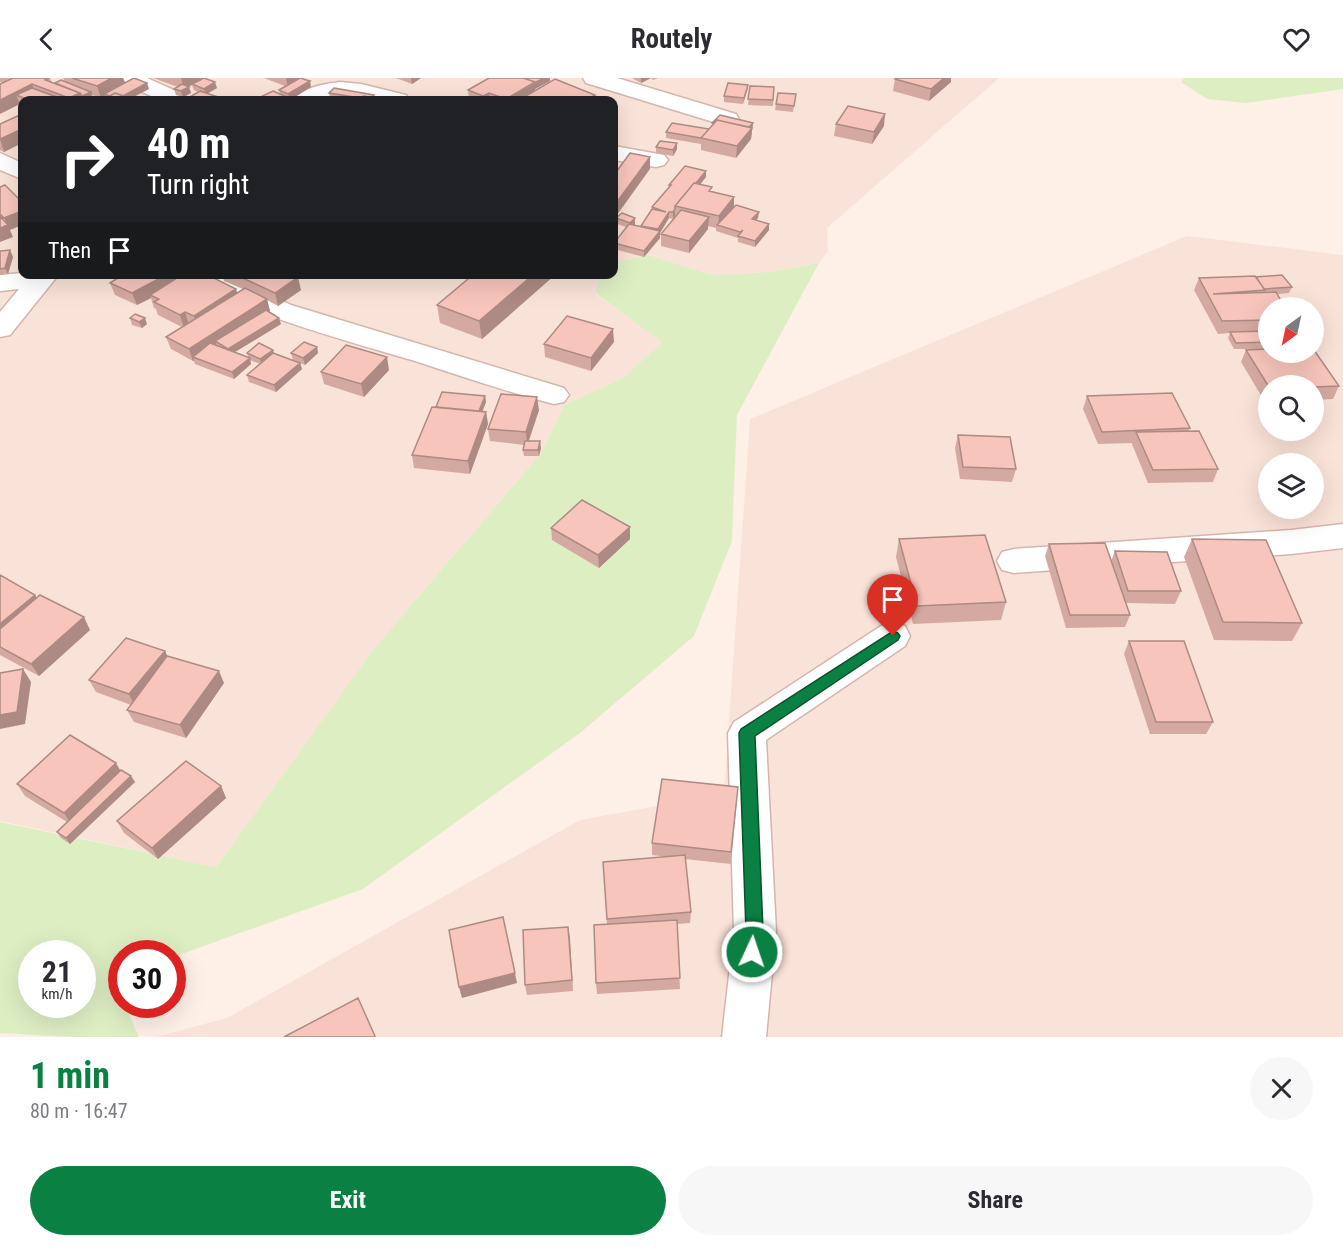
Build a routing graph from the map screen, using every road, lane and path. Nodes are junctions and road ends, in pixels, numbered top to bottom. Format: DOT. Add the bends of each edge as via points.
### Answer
graph roads {
  1 [pos="130,78"];
  2 [pos="594,78"];
  3 [pos="340,83"];
  4 [pos="168,96"];
  5 [pos="312,96"];
  6 [pos="383,96"];
  7 [pos="728,119"];
  8 [pos="618,154"];
  9 [pos="0,160"];
  10 [pos="656,160"];
  11 [pos="18,170"];
  12 [pos="29,279"];
  13 [pos="41,279"];
  14 [pos="212,279"];
  15 [pos="0,283"];
  16 [pos="0,329"];
  17 [pos="554,395"];
  18 [pos="1343,536"];
  19 [pos="1014,561"];
  20 [pos="893,636"];
  21 [pos="744,1037"];
  1 -- 4 [label="street"];
  2 -- 7 [label="street"];
  3 -- 5 [label="street"];
  3 -- 6 [label="street"];
  8 -- 10 [label="street"];
  9 -- 11 [label="street"];
  12 -- 15 [label="street"];
  13 -- 16 [label="street"];
  14 -- 17 [label="street" via="281,311"];
  18 -- 19 [label="street"];
  20 -- 21 [label="street" via="747,733 754,931"];
}
